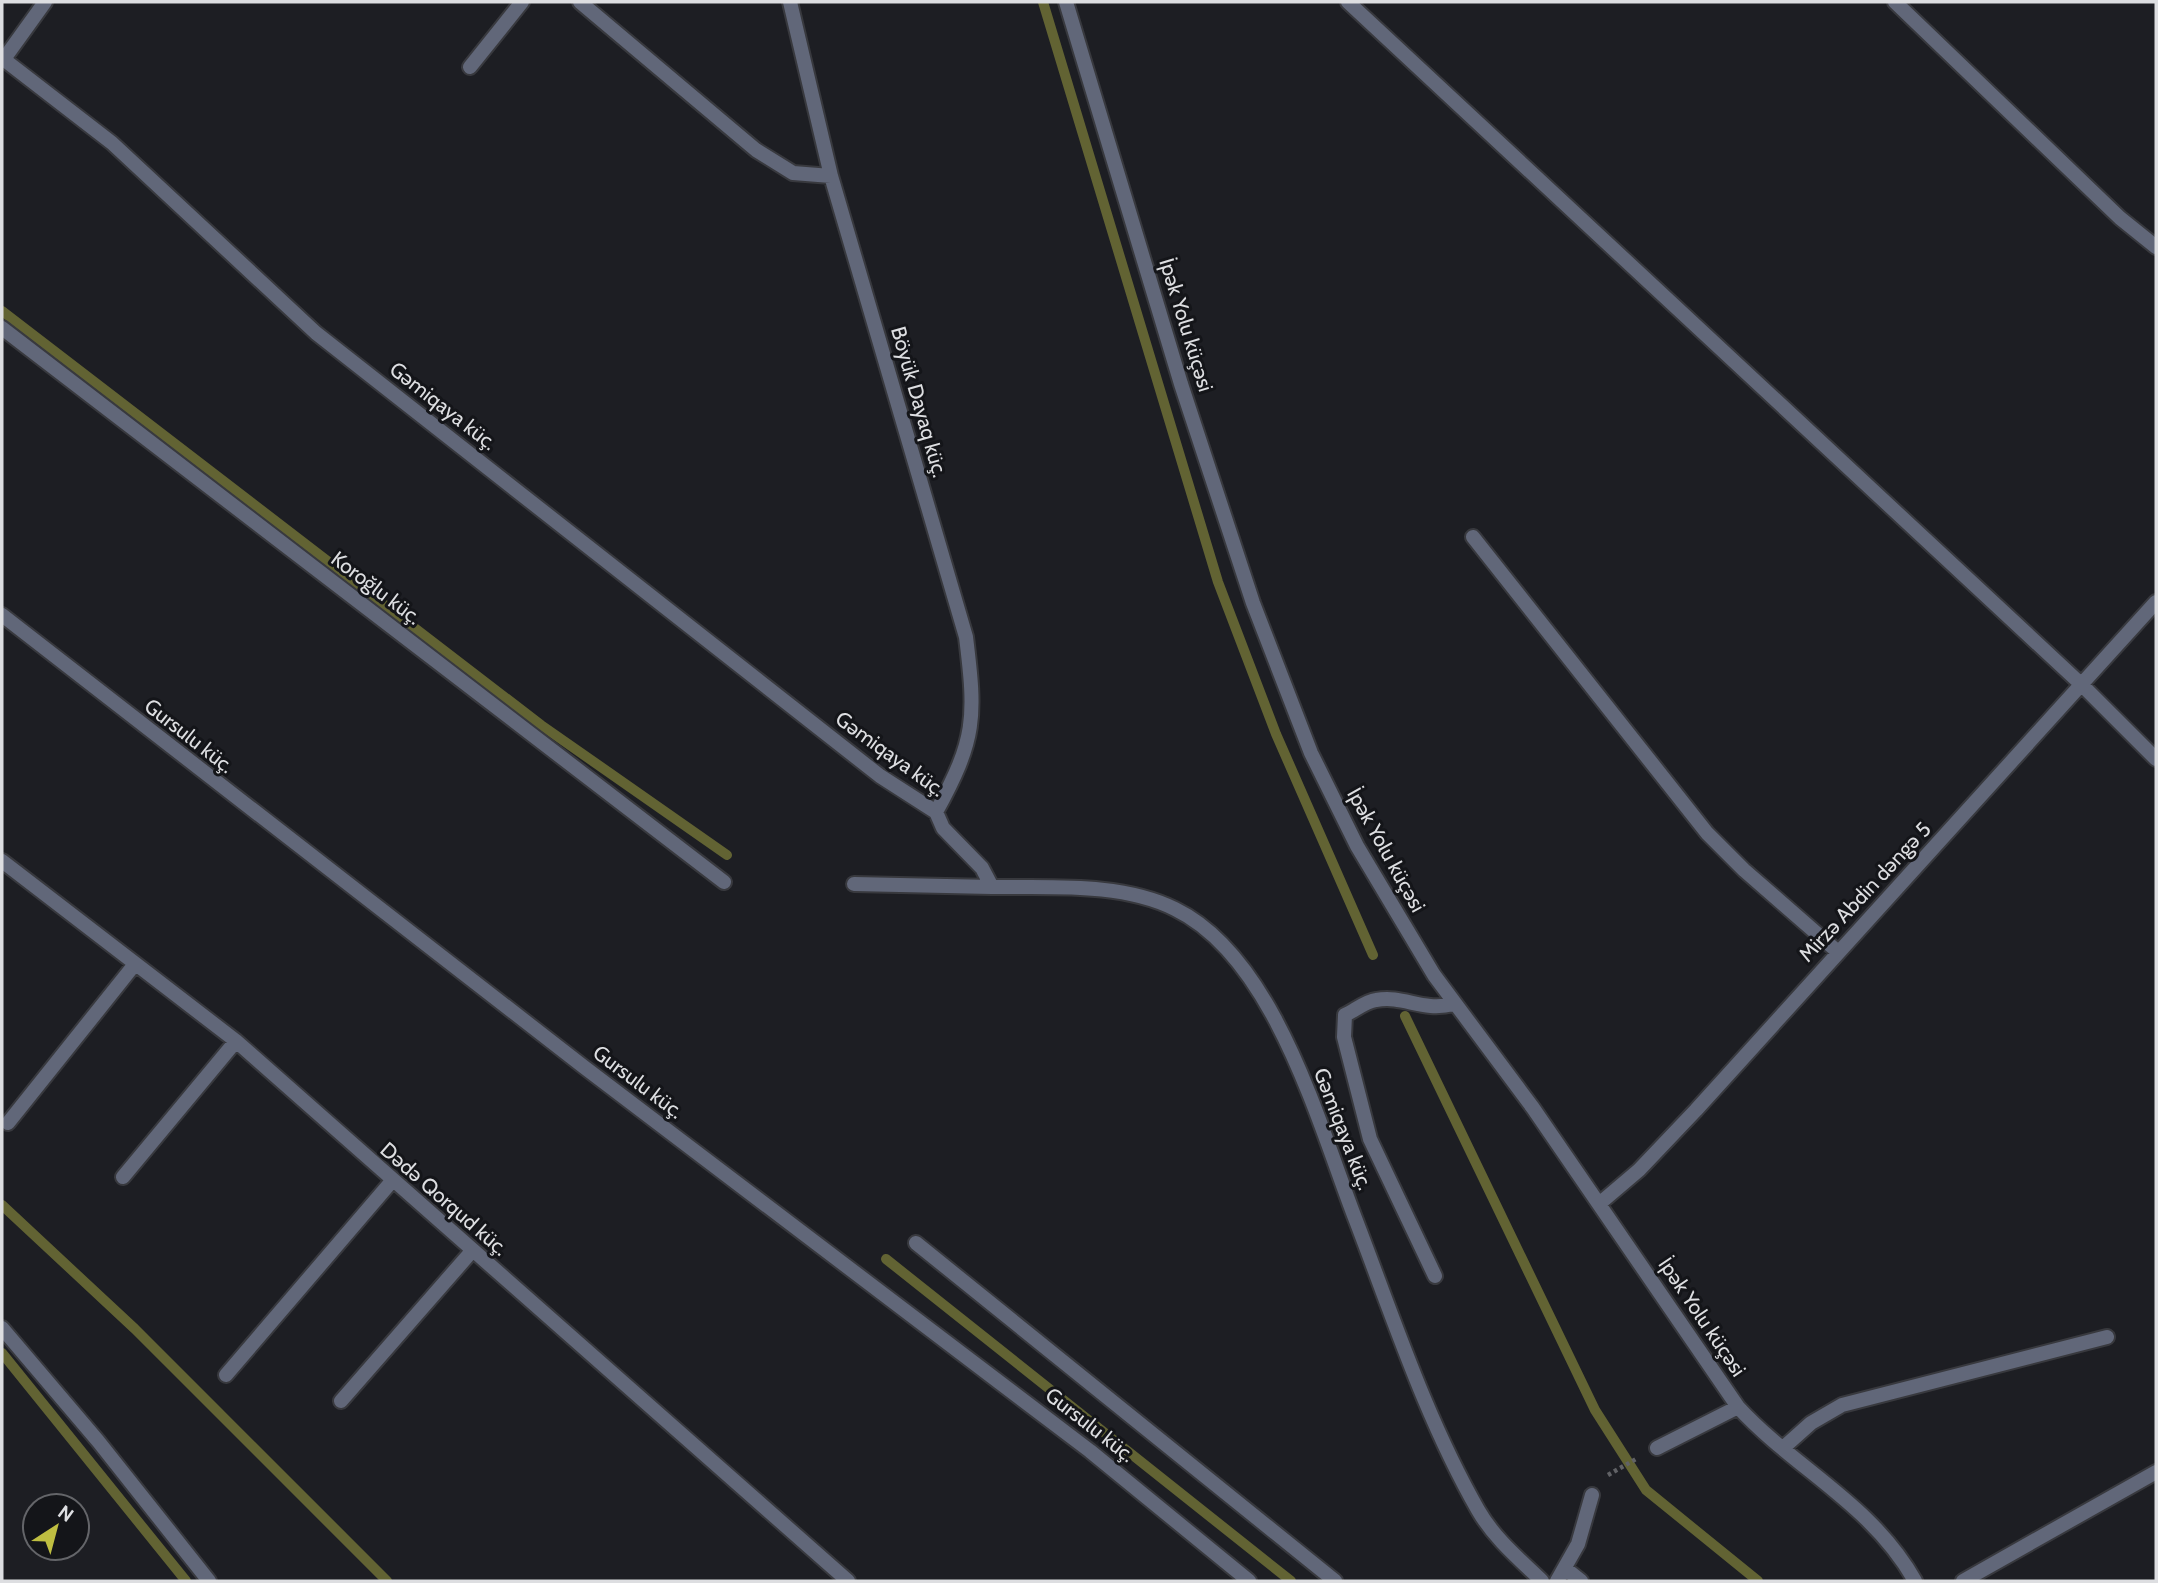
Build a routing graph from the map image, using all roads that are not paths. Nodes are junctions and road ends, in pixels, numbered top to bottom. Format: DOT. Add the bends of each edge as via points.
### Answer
graph roads {
  1 [pos="44,2"];
  2 [pos="522,2"];
  3 [pos="580,2"];
  4 [pos="790,2"];
  5 [pos="1066,2"];
  6 [pos="1348,2"];
  7 [pos="1895,2"];
  8 [pos="3,58"];
  9 [pos="470,66"];
  10 [pos="831,176"];
  11 [pos="2156,247"];
  12 [pos="2,328"];
  13 [pos="1473,537"];
  14 [pos="2156,602"];
  15 [pos="2,615"];
  16 [pos="2083,687"];
  17 [pos="2156,759"];
  18 [pos="936,812"];
  19 [pos="2,861"];
  20 [pos="724,882"];
  21 [pos="854,884"];
  22 [pos="992,887"];
  23 [pos="1838,952"];
  24 [pos="135,964"];
  25 [pos="1454,1003"];
  26 [pos="236,1041"];
  27 [pos="8,1123"];
  28 [pos="123,1177"];
  29 [pos="392,1181"];
  30 [pos="1600,1204"];
  31 [pos="916,1243"];
  32 [pos="472,1251"];
  33 [pos="1435,1276"];
  34 [pos="2,1328"];
  35 [pos="2107,1337"];
  36 [pos="226,1375"];
  37 [pos="341,1401"];
  38 [pos="1738,1407"];
  39 [pos="1657,1448"];
  40 [pos="1783,1448"];
  41 [pos="2156,1472"];
  42 [pos="1592,1495"];
  43 [pos="1561,1575"];
  44 [pos="209,1581"];
  45 [pos="848,1581"];
  46 [pos="1249,1581"];
  47 [pos="1335,1581"];
  48 [pos="1542,1581"];
  49 [pos="1581,1581"];
  50 [pos="1915,1581"];
  51 [pos="1963,1581"];
  1 -- 8 [label="street"];
  2 -- 9 [label="street"];
  3 -- 10 [label="street" via="756,150 793,173"];
  4 -- 10 [label="street, Böyük Dayaq küç."];
  5 -- 25 [label="street, İpək Yolu küçəsi" via="1198,435 1253,603 1311,753 1398,918"];
  6 -- 16 [label="street"];
  7 -- 11 [label="street"];
  8 -- 18 [label="street, Gəmiqaya küç." via="112,143 316,333 880,776"];
  10 -- 18 [label="street, Böyük Dayaq küç." via="966,637 974,702 970,733 959,769"];
  12 -- 20 [label="street, Koroğlu küç."];
  13 -- 23 [label="street" via="1707,833"];
  14 -- 16 [label="street, Mirzə Abdin dəngə 5"];
  15 -- 46 [label="street, Gursulu küç." via="584,1067 1090,1451"];
  16 -- 17 [label="street"];
  16 -- 23 [label="street, Mirzə Abdin dəngə 5"];
  18 -- 22 [label="street, Gəmiqaya küç." via="943,828 982,868"];
  19 -- 24 [label="street, Dədə Qorqud küç."];
  21 -- 22 [label="street"];
  22 -- 48 [label="street, Gəmiqaya küç." via="1073,889 1149,899 1202,925 1254,982 1292,1054 1434,1425 1479,1513"];
  23 -- 30 [label="street, Mirzə Abdin dəngə 5" via="1696,1110"];
  24 -- 26 [label="street, Dədə Qorqud küç."];
  24 -- 27 [label="street"];
  25 -- 30 [label="street, İpək Yolu küçəsi"];
  25 -- 33 [label="street" via="1424,1008 1404,1001 1375,1000 1345,1015 1344,1037 1370,1139"];
  26 -- 28 [label="street"];
  26 -- 29 [label="street, Dədə Qorqud küç."];
  29 -- 32 [label="street, Dədə Qorqud küç."];
  29 -- 36 [label="street"];
  30 -- 38 [label="street, İpək Yolu küçəsi"];
  31 -- 47 [label="street"];
  32 -- 37 [label="street"];
  32 -- 45 [label="street, Dədə Qorqud küç."];
  34 -- 44 [label="street"];
  35 -- 40 [label="street" via="1842,1405 1811,1423"];
  38 -- 39 [label="street"];
  38 -- 40 [label="street, İpək Yolu küçəsi"];
  40 -- 50 [label="street, İpək Yolu küçəsi" via="1875,1526"];
  41 -- 51 [label="street"];
  42 -- 43 [label="street" via="1578,1544"];
  43 -- 49 [label="street"];
}
